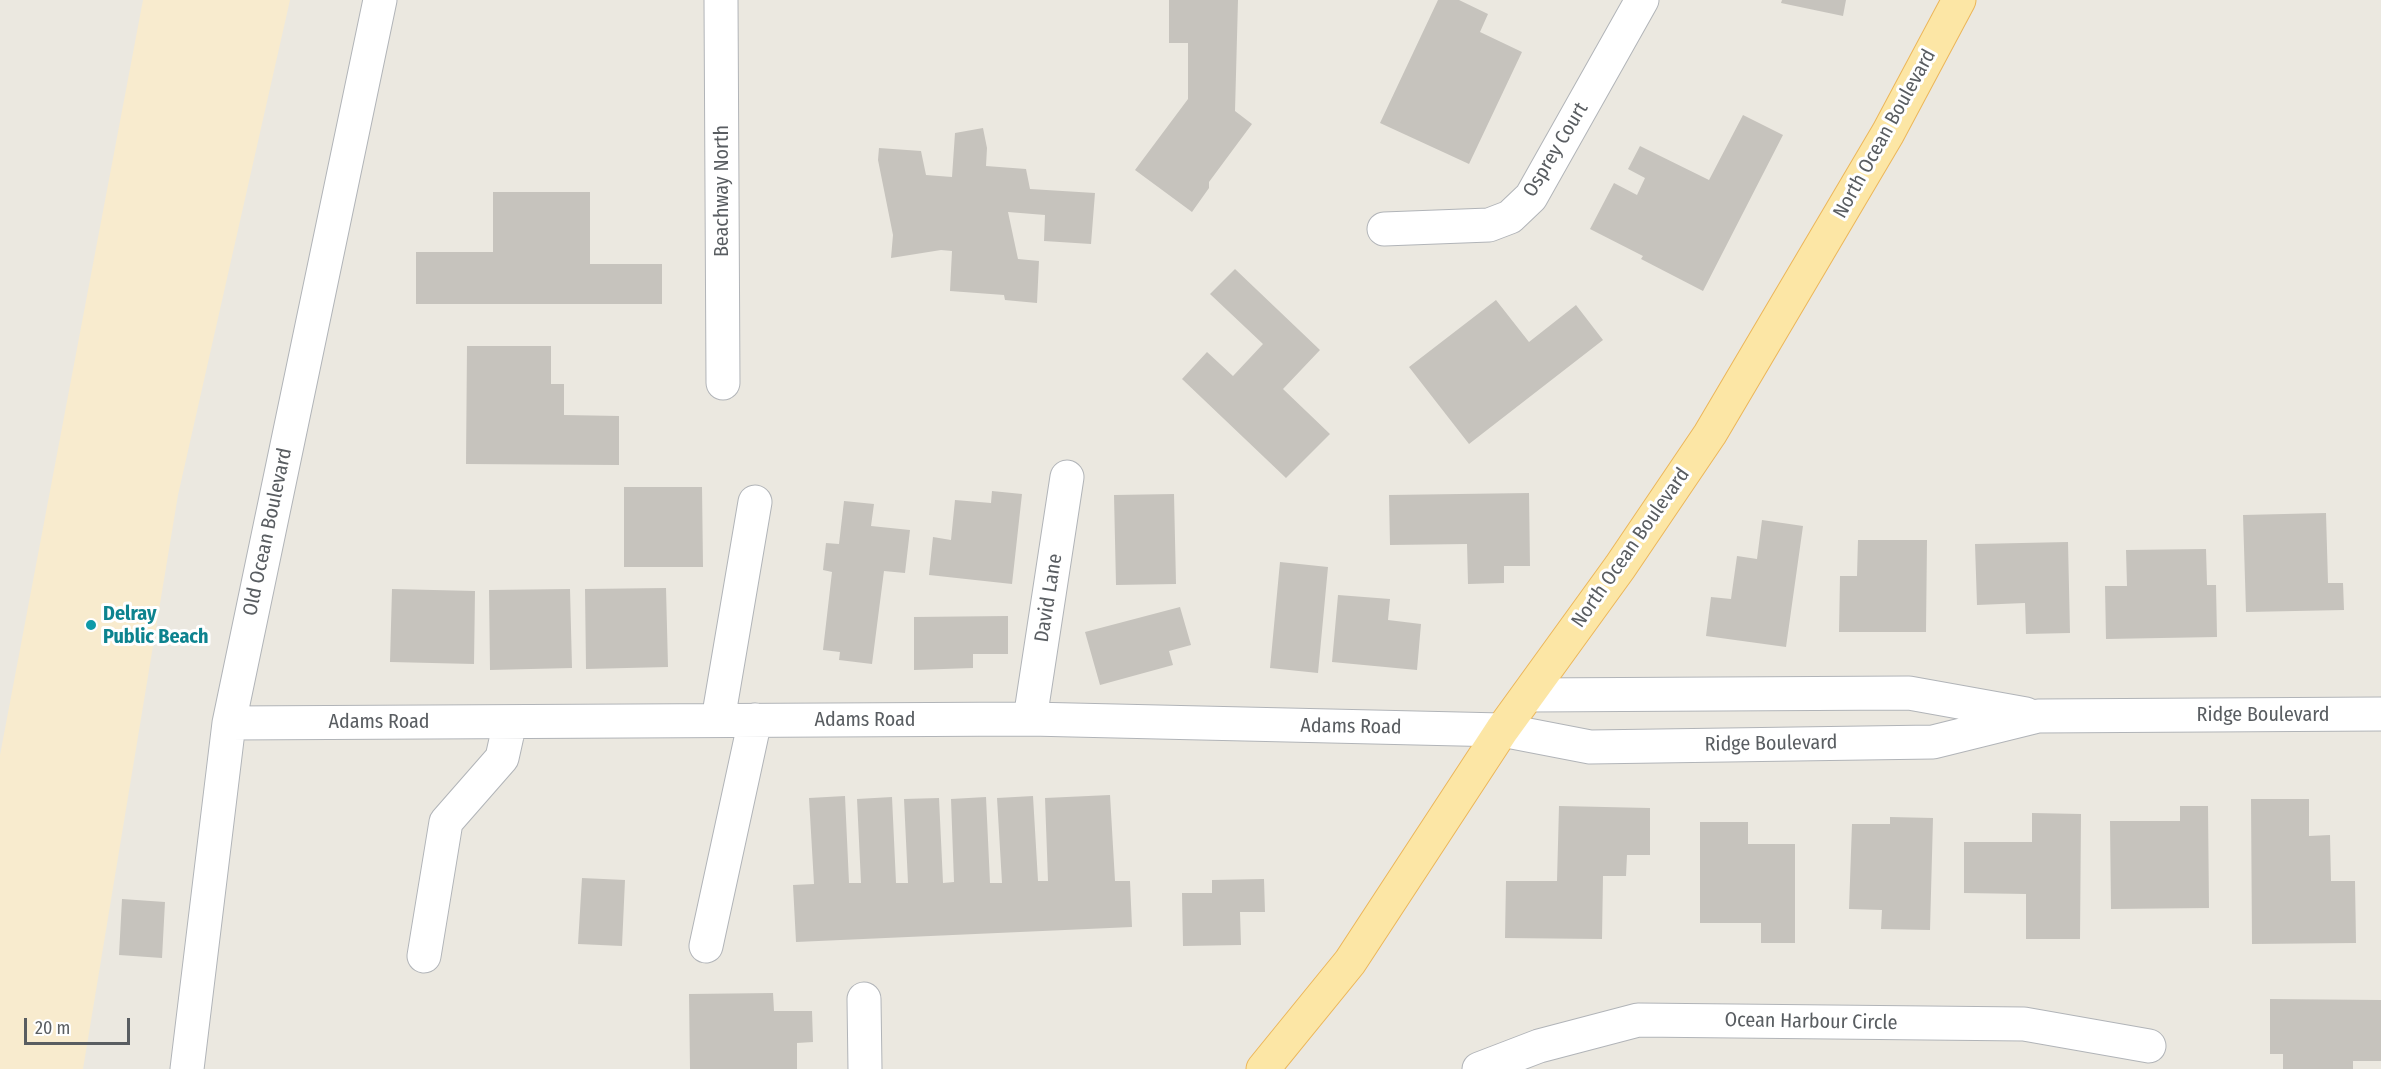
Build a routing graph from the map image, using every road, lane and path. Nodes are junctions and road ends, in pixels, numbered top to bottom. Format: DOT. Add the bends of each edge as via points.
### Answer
graph roads {
  1 [pos="380,0"];
  2 [pos="721,0"];
  3 [pos="1642,0"];
  4 [pos="1959,0"];
  5 [pos="1384,229"];
  6 [pos="723,383"];
  7 [pos="1067,477"];
  8 [pos="755,502"];
  9 [pos="1528,695"];
  10 [pos="2381,714"];
  11 [pos="2038,716"];
  12 [pos="1030,719"];
  13 [pos="717,720"];
  14 [pos="755,720"];
  15 [pos="510,722"];
  16 [pos="229,723"];
  17 [pos="1502,730"];
  18 [pos="706,946"];
  19 [pos="424,956"];
  20 [pos="864,999"];
  21 [pos="2149,1046"];
  22 [pos="187,1069"];
  23 [pos="865,1069"];
  24 [pos="1263,1069"];
  25 [pos="1479,1069"];
  1 -- 16 [label="street, Old Ocean Boulevard"];
  2 -- 6 [label="street, Beachway North"];
  3 -- 5 [label="street, Osprey Court" via="1531,197 1510,217 1490,225"];
  4 -- 9 [label="main road, North Ocean Boulevard" via="1888,133 1710,434"];
  7 -- 12 [label="street, David Lane"];
  8 -- 13 [label="street"];
  9 -- 11 [label="street, Ridge Boulevard" via="1909,693"];
  9 -- 17 [label="main road, North Ocean Boulevard"];
  10 -- 11 [label="street, Ridge Boulevard"];
  11 -- 17 [label="street, Ridge Boulevard" via="1933,742 1590,747"];
  12 -- 14 [label="street, Adams Road"];
  12 -- 17 [label="street, Adams Road"];
  13 -- 14 [label="street, Adams Road"];
  13 -- 15 [label="street, Adams Road"];
  14 -- 18 [label="street"];
  15 -- 16 [label="street, Adams Road"];
  15 -- 19 [label="street" via="502,758 446,822"];
  16 -- 22 [label="street, Old Ocean Boulevard"];
  17 -- 24 [label="main road, North Ocean Boulevard" via="1350,962"];
  20 -- 23 [label="street"];
  21 -- 25 [label="street, Ocean Harbour Circle" via="2024,1024 1638,1020 1539,1046"];
}
